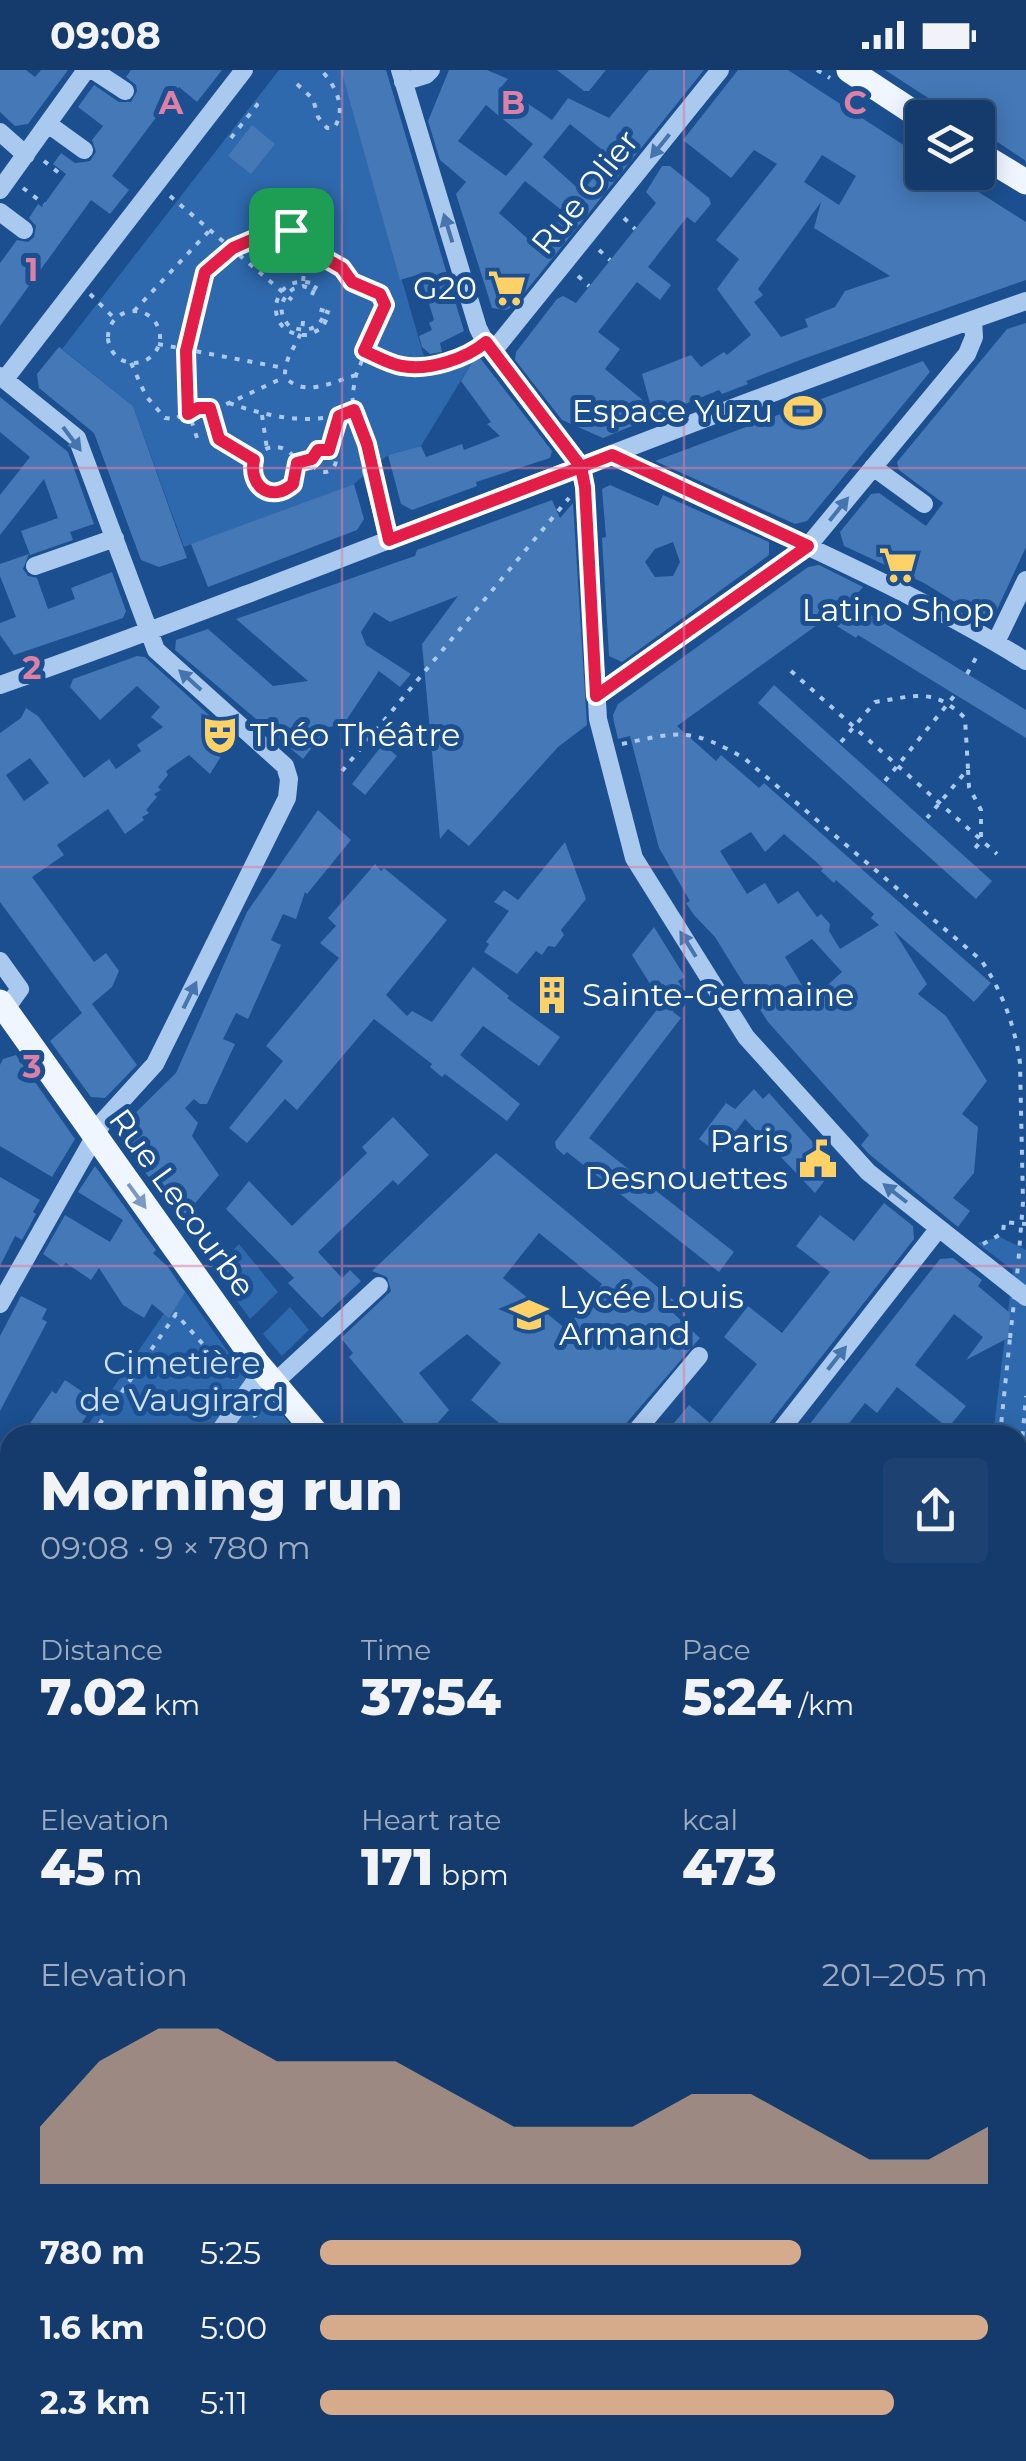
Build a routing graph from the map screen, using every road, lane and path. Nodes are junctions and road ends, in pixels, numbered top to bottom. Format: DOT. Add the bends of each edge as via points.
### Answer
graph roads {
  1 [pos="90,70"];
  2 [pos="244,70"];
  3 [pos="322,70"];
  4 [pos="430,70"];
  5 [pos="720,70"];
  6 [pos="849,70"];
  7 [pos="402,76"];
  8 [pos="297,84"];
  9 [pos="125,91"];
  10 [pos="254,103"];
  11 [pos="905,107"];
  12 [pos="45,128"];
  13 [pos="0,132"];
  14 [pos="231,138"];
  15 [pos="81,154"];
  16 [pos="26,155"];
  17 [pos="995,163"];
  18 [pos="47,164"];
  19 [pos="64,177"];
  20 [pos="1026,182"];
  21 [pos="8,186"];
  22 [pos="168,194"];
  23 [pos="44,204"];
  24 [pos="0,212"];
  25 [pos="620,215"];
  26 [pos="635,229"];
  27 [pos="24,230"];
  28 [pos="210,230"];
  29 [pos="595,247"];
  30 [pos="233,248"];
  31 [pos="307,248"];
  32 [pos="610,260"];
  33 [pos="575,272"];
  34 [pos="302,281"];
  35 [pos="589,286"];
  36 [pos="284,292"];
  37 [pos="88,293"];
  38 [pos="292,300"];
  39 [pos="1026,301"];
  40 [pos="318,310"];
  41 [pos="338,310"];
  42 [pos="134,311"];
  43 [pos="328,312"];
  44 [pos="115,319"];
  45 [pos="974,320"];
  46 [pos="304,321"];
  47 [pos="303,333"];
  48 [pos="158,344"];
  49 [pos="490,346"];
  50 [pos="186,351"];
  51 [pos="364,351"];
  52 [pos="130,362"];
  53 [pos="284,368"];
  54 [pos="356,374"];
  55 [pos="285,376"];
  56 [pos="3,378"];
  57 [pos="229,403"];
  58 [pos="210,408"];
  59 [pos="354,410"];
  60 [pos="188,414"];
  61 [pos="262,415"];
  62 [pos="339,416"];
  63 [pos="197,438"];
  64 [pos="267,449"];
  65 [pos="329,450"];
  66 [pos="612,455"];
  67 [pos="312,459"];
  68 [pos="254,460"];
  69 [pos="297,463"];
  70 [pos="581,467"];
  71 [pos="873,467"];
  72 [pos="371,470"];
  73 [pos="572,494"];
  74 [pos="924,504"];
  75 [pos="115,538"];
  76 [pos="389,540"];
  77 [pos="808,546"];
  78 [pos="35,566"];
  79 [pos="1026,580"];
  80 [pos="150,633"];
  81 [pos="996,642"];
  82 [pos="977,656"];
  83 [pos="1026,661"];
  84 [pos="791,671"];
  85 [pos="967,674"];
  86 [pos="0,685"];
  87 [pos="955,694"];
  88 [pos="596,696"];
  89 [pos="950,703"];
  90 [pos="854,728"];
  91 [pos="841,742"];
  92 [pos="606,747"];
  93 [pos="898,766"];
  94 [pos="968,770"];
  95 [pos="342,771"];
  96 [pos="885,781"];
  97 [pos="940,804"];
  98 [pos="927,818"];
  99 [pos="982,841"];
  100 [pos="971,853"];
  101 [pos="996,854"];
  102 [pos="0,961"];
  103 [pos="4,1016"];
  104 [pos="94,1137"];
  105 [pos="1023,1224"];
  106 [pos="940,1228"];
  107 [pos="980,1248"];
  108 [pos="378,1286"];
  109 [pos="1026,1297"];
  110 [pos="0,1304"];
  111 [pos="699,1356"];
  112 [pos="259,1384"];
  113 [pos="1026,1396"];
  114 [pos="99,1425"];
  115 [pos="225,1425"];
  116 [pos="265,1425"];
  117 [pos="306,1425"];
  118 [pos="641,1425"];
  119 [pos="784,1425"];
  120 [pos="1001,1425"];
  121 [pos="1023,1425"];
  1 -- 9 [label="street"];
  1 -- 12 [label="street"];
  2 -- 56 [label="street"];
  3 -- 8 [label="path" via="341,110 334,128 327,128"];
  4 -- 7 [label="street" via="426,76"];
  5 -- 49 [label="street, Rue Olier, one-way"];
  6 -- 11 [label="main road"];
  49 -- 7 [label="street, one-way" via="478,328"];
  10 -- 14 [label="path"];
  12 -- 15 [label="street"];
  12 -- 16 [label="street"];
  13 -- 16 [label="street"];
  16 -- 21 [label="street"];
  17 -- 20 [label="main road"];
  18 -- 19 [label="path"];
  21 -- 23 [label="path"];
  22 -- 28 [label="path"];
  24 -- 27 [label="street"];
  25 -- 26 [label="path"];
  28 -- 30 [label="path"];
  28 -- 42 [label="path"];
  29 -- 32 [label="path"];
  30 -- 31 [label="path" via="284,226"];
  30 -- 36 [label="path"];
  30 -- 50 [label="path" via="205,272"];
  31 -- 34 [label="path"];
  31 -- 51 [label="path" via="380,294 385,305"];
  33 -- 35 [label="path"];
  34 -- 36 [label="path"];
  34 -- 36 [label="path" via="317,285 313,293 299,287"];
  36 -- 38 [label="path"];
  36 -- 47 [label="path" via="282,314"];
  37 -- 44 [label="path"];
  39 -- 45 [label="street"];
  40 -- 43 [label="path"];
  41 -- 43 [label="path"];
  42 -- 44 [label="path"];
  42 -- 48 [label="path" via="156,324"];
  43 -- 47 [label="path"];
  44 -- 52 [label="path" via="108,342"];
  45 -- 66 [label="street"];
  45 -- 71 [label="street" via="967,354"];
  46 -- 47 [label="path"];
  47 -- 53 [label="path"];
  48 -- 50 [label="path"];
  48 -- 52 [label="path" via="147,360"];
  49 -- 51 [label="path" via="426,367 396,365"];
  49 -- 70 [label="street"];
  50 -- 53 [label="path"];
  50 -- 60 [label="path"];
  51 -- 54 [label="path"];
  52 -- 60 [label="path" via="165,418"];
  53 -- 55 [label="path"];
  54 -- 55 [label="path" via="305,389"];
  54 -- 59 [label="path"];
  55 -- 57 [label="path"];
  56 -- 75 [label="street, one-way" via="77,438"];
  57 -- 58 [label="path"];
  57 -- 61 [label="path"];
  58 -- 60 [label="path"];
  58 -- 68 [label="path" via="219,439"];
  59 -- 62 [label="path"];
  59 -- 72 [label="path"];
  60 -- 63 [label="path"];
  61 -- 62 [label="path"];
  61 -- 64 [label="path"];
  62 -- 65 [label="path"];
  64 -- 68 [label="path"];
  64 -- 69 [label="path" via="284,450"];
  65 -- 67 [label="path" via="318,450"];
  65 -- 67 [label="path" via="335,460 328,471 316,469"];
  66 -- 70 [label="street"];
  66 -- 77 [label="street"];
  67 -- 69 [label="path"];
  68 -- 69 [label="path" via="254,479 272,493 293,484"];
  70 -- 76 [label="street"];
  70 -- 88 [label="street"];
  71 -- 74 [label="street"];
  77 -- 71 [label="street, one-way"];
  72 -- 76 [label="street"];
  73 -- 95 [label="path"];
  75 -- 78 [label="street"];
  75 -- 80 [label="street"];
  76 -- 80 [label="street"];
  77 -- 81 [label="street"];
  77 -- 88 [label="street"];
  79 -- 81 [label="street"];
  80 -- 86 [label="street"];
  104 -- 80 [label="street, one-way" via="155,1064 287,798 285,766 156,650"];
  81 -- 83 [label="street"];
  82 -- 85 [label="path"];
  84 -- 90 [label="path"];
  87 -- 89 [label="path"];
  88 -- 92 [label="street"];
  89 -- 90 [label="path" via="928,694 876,702"];
  89 -- 93 [label="path"];
  89 -- 94 [label="path" via="965,718"];
  90 -- 91 [label="path"];
  90 -- 93 [label="path"];
  92 -- 105 [label="path" via="670,733 708,737 744,758 981,960 998,984 1019,1053"];
  106 -- 92 [label="street, one-way" via="868,1172 746,1037 634,858"];
  93 -- 96 [label="path"];
  93 -- 97 [label="path"];
  94 -- 97 [label="path"];
  94 -- 99 [label="path"];
  97 -- 98 [label="path"];
  97 -- 99 [label="path"];
  99 -- 100 [label="path"];
  99 -- 101 [label="path"];
  102 -- 103 [label="street" via="20,989"];
  103 -- 104 [label="main road, Rue Lecourbe"];
  104 -- 110 [label="street"];
  104 -- 112 [label="main road, Rue Lecourbe, one-way"];
  105 -- 107 [label="path" via="1004,1222 1003,1233"];
  105 -- 120 [label="path, bridge"];
  106 -- 109 [label="street"];
  119 -- 106 [label="street, one-way"];
  108 -- 112 [label="street"];
  111 -- 118 [label="street"];
  112 -- 114 [label="path" via="236,1383 176,1314"];
  112 -- 115 [label="street"];
  112 -- 116 [label="path"];
  112 -- 117 [label="main road, Rue Lecourbe"];
  113 -- 121 [label="path"];
}
